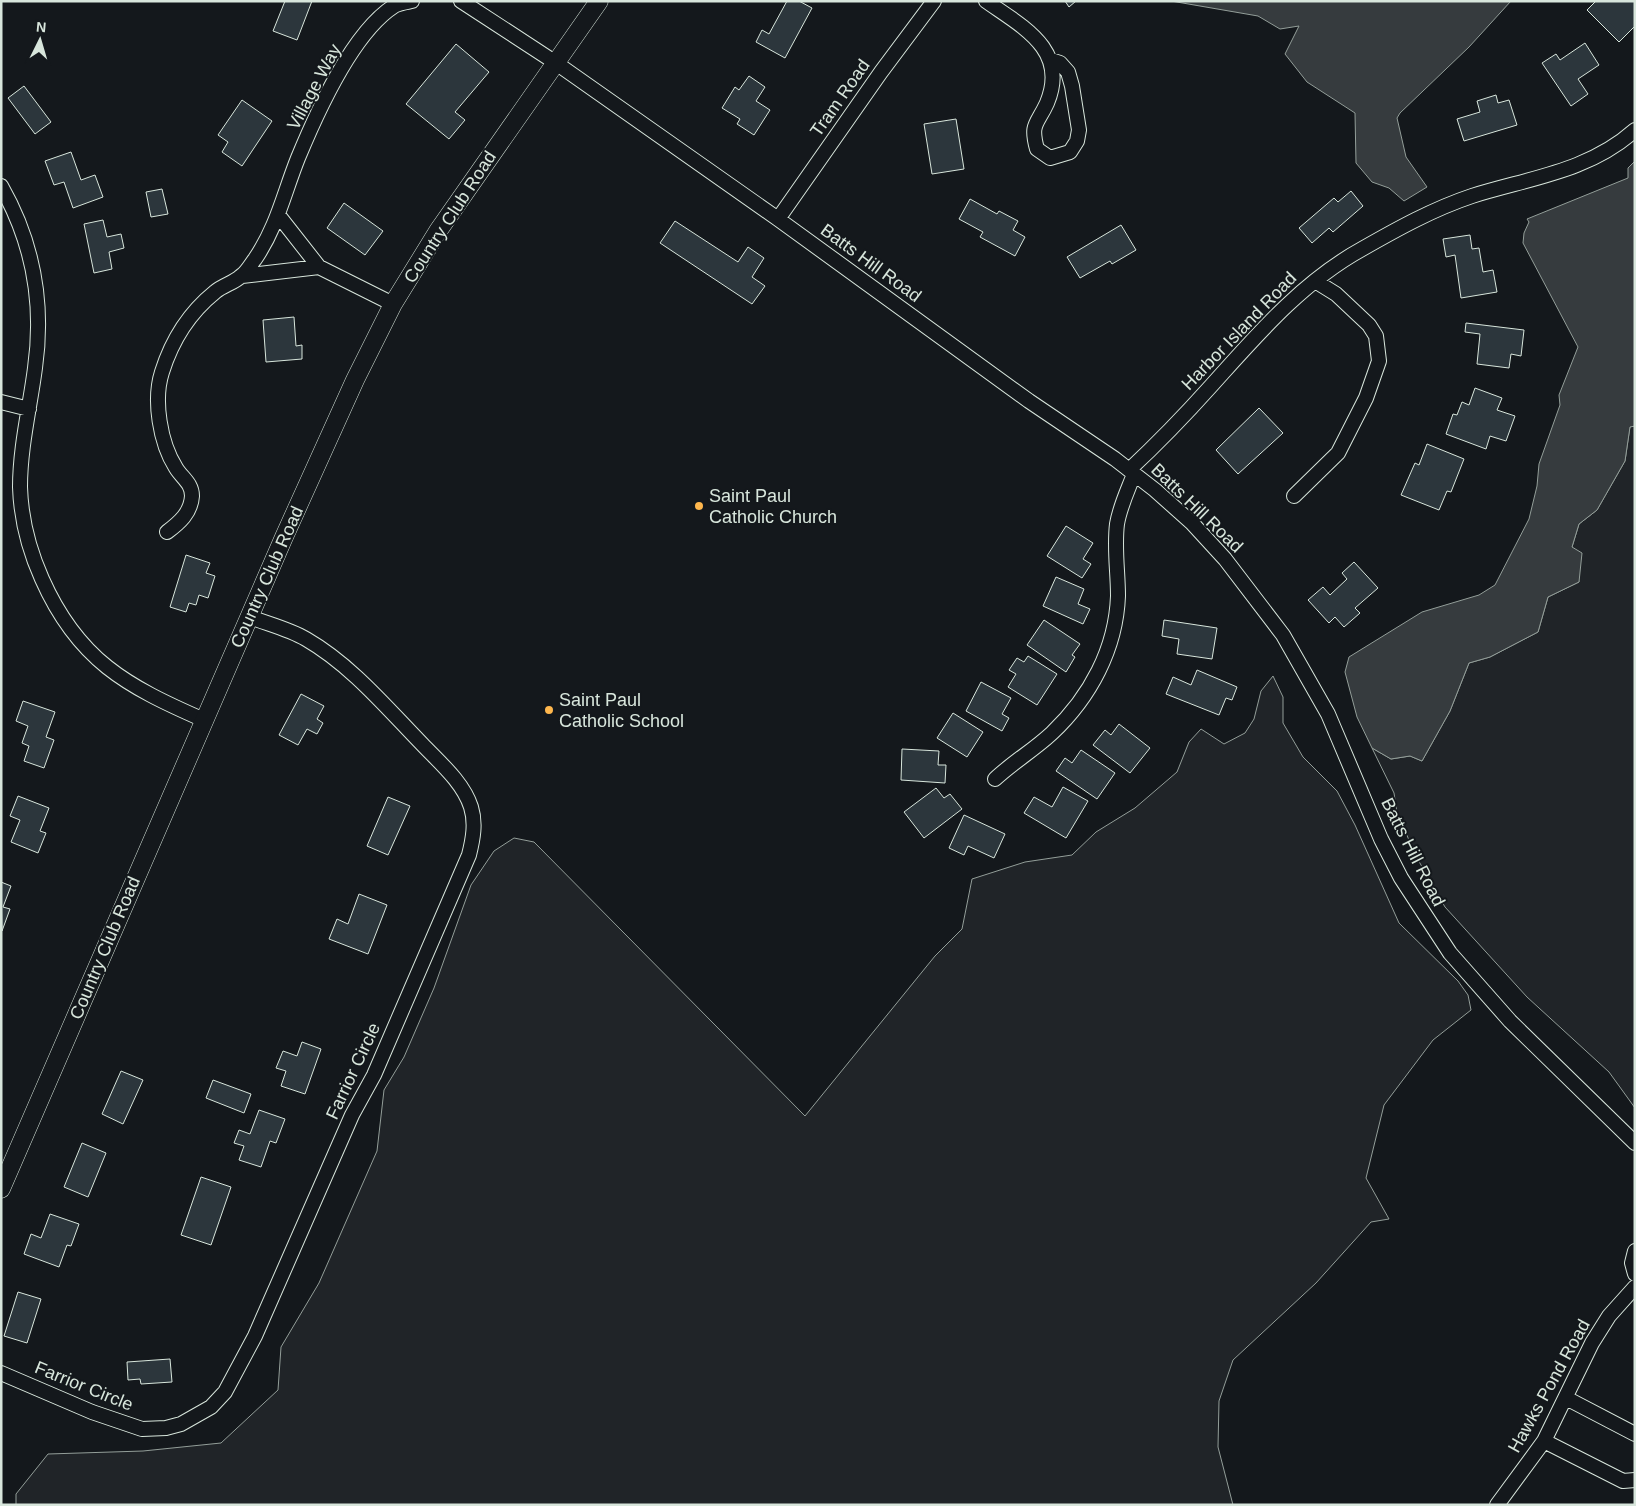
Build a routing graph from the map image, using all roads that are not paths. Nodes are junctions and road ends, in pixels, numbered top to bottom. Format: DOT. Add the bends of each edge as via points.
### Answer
graph roads {
  1 [pos="412,1"];
  2 [pos="461,1"];
  3 [pos="599,1"];
  4 [pos="934,1"];
  5 [pos="986,1"];
  6 [pos="1051,60"];
  7 [pos="556,63"];
  8 [pos="1635,130"];
  9 [pos="1,186"];
  10 [pos="279,216"];
  11 [pos="778,219"];
  12 [pos="319,267"];
  13 [pos="242,276"];
  14 [pos="1315,281"];
  15 [pos="394,304"];
  16 [pos="1,402"];
  17 [pos="29,409"];
  18 [pos="1132,472"];
  19 [pos="1294,496"];
  20 [pos="167,532"];
  21 [pos="250,616"];
  22 [pos="204,720"];
  23 [pos="995,779"];
  24 [pos="1635,1143"];
  25 [pos="1,1189"];
  26 [pos="1635,1251"];
  27 [pos="1635,1274"];
  28 [pos="1635,1287"];
  29 [pos="1,1373"];
  30 [pos="1566,1398"];
  31 [pos="1635,1434"];
  32 [pos="1544,1441"];
  33 [pos="1635,1480"];
  34 [pos="1497,1505"];
  1 -- 10 [label="street, Village Way" via="395,5 373,24 344,63 298,159"];
  2 -- 7 [label="street"];
  3 -- 7 [label="street, Country Club Road"];
  4 -- 11 [label="street, Tram Road"];
  5 -- 6 [label="street" via="1035,36"];
  6 -- 6 [label="street" via="1052,91 1036,119 1033,134 1037,149 1050,158 1070,152 1079,130 1068,72 1060,63"];
  7 -- 11 [label="street, Batts Hill Road"];
  7 -- 15 [label="street, Country Club Road" via="438,231"];
  8 -- 14 [label="street, Harbor Island Road" via="1604,153 1578,166 1471,197 1416,220 1360,250"];
  9 -- 17 [label="street" via="23,232 37,285 38,339"];
  10 -- 12 [label="street"];
  10 -- 13 [label="street, Village Way"];
  11 -- 18 [label="street, Batts Hill Road"];
  12 -- 13 [label="street, Village Way"];
  12 -- 15 [label="street"];
  13 -- 20 [label="street, Village Way" via="217,290 196,309 180,330 162,373 158,395 164,438 176,468 191,486 192,498 188,511"];
  14 -- 18 [label="street, Harbor Island Road" via="1280,312"];
  14 -- 19 [label="street" via="1336,294 1369,325 1376,336 1379,361 1366,398 1338,454"];
  15 -- 21 [label="street, Country Club Road" via="355,380"];
  16 -- 17 [label="street"];
  17 -- 22 [label="street" via="20,487 23,518 29,547 66,626 103,665 136,687"];
  18 -- 23 [label="street" via="1118,522 1116,623 1107,652 1096,676 1065,720"];
  18 -- 24 [label="street, Batts Hill Road" via="1192,523 1225,559 1284,635 1328,714 1401,878 1450,953 1510,1021"];
  21 -- 22 [label="street, Country Club Road"];
  21 -- 29 [label="street, Farrior Circle" via="305,639 340,663 461,786 470,805 474,834 470,855 255,1336 225,1392 196,1418 182,1424 142,1429 92,1412"];
  22 -- 25 [label="street, Country Club Road"];
  26 -- 27 [label="street" via="1632,1263"];
  28 -- 30 [label="street, Hawks Pond Road" via="1609,1316 1592,1343"];
  30 -- 31 [label="street"];
  30 -- 32 [label="street, Hawks Pond Road"];
  32 -- 33 [label="street" via="1623,1481"];
  32 -- 34 [label="street, Hawks Pond Road"];
}
